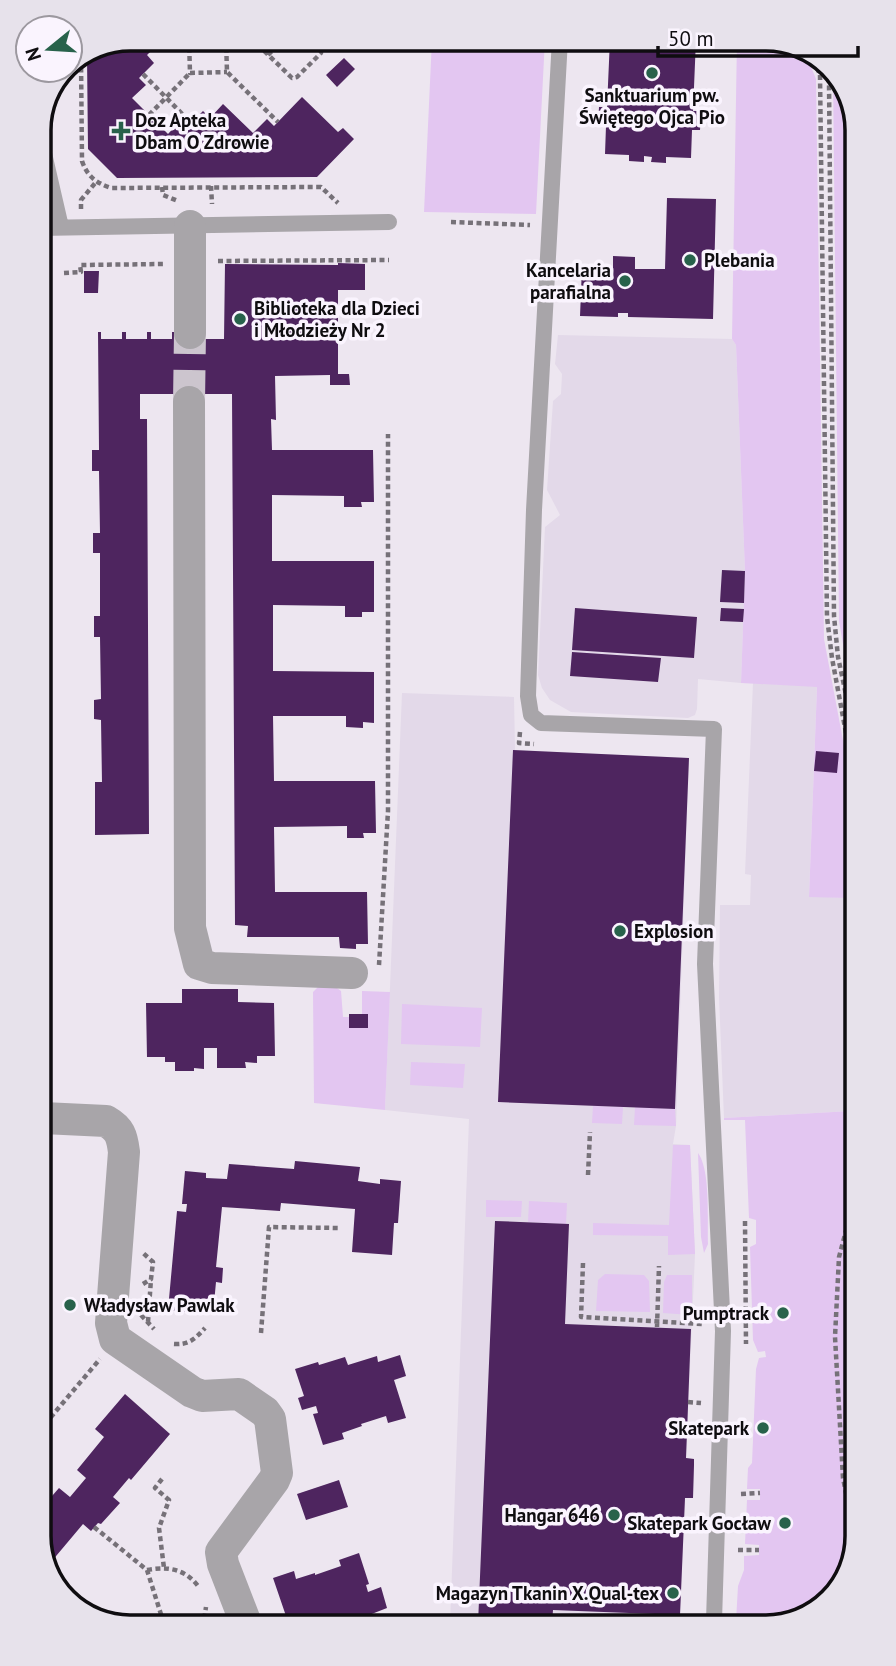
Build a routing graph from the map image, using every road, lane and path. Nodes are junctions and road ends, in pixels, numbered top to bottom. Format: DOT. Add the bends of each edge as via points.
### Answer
graph roads {
  1 [pos="189,51"];
  2 [pos="226,51"];
  3 [pos="264,51"];
  4 [pos="272,51"];
  5 [pos="321,51"];
  6 [pos="560,51"];
  7 [pos="268,55"];
  8 [pos="818,70"];
  9 [pos="227,72"];
  10 [pos="190,73"];
  11 [pos="143,74"];
  12 [pos="820,75"];
  13 [pos="829,82"];
  14 [pos="81,84"];
  15 [pos="166,98"];
  16 [pos="149,115"];
  17 [pos="278,122"];
  18 [pos="191,123"];
  19 [pos="96,182"];
  20 [pos="51,184"];
  21 [pos="211,186"];
  22 [pos="87,193"];
  23 [pos="212,198"];
  24 [pos="344,209"];
  25 [pos="389,222"];
  26 [pos="451,222"];
  27 [pos="190,226"];
  28 [pos="550,226"];
  29 [pos="51,228"];
  30 [pos="61,228"];
  31 [pos="389,260"];
  32 [pos="213,261"];
  33 [pos="164,264"];
  34 [pos="64,273"];
  35 [pos="190,333"];
  36 [pos="189,402"];
  37 [pos="388,434"];
  38 [pos="845,690"];
  39 [pos="845,728"];
  40 [pos="520,735"];
  41 [pos="547,744"];
  42 [pos="352,973"];
  43 [pos="51,1118"];
  44 [pos="590,1132"];
  45 [pos="588,1175"];
  46 [pos="338,1228"];
  47 [pos="845,1235"];
  48 [pos="583,1263"];
  49 [pos="659,1266"];
  50 [pos="151,1279"];
  51 [pos="148,1322"];
  52 [pos="657,1324"];
  53 [pos="709,1324"];
  54 [pos="261,1333"];
  55 [pos="115,1339"];
  56 [pos="51,1417"];
  57 [pos="162,1479"];
  58 [pos="845,1488"];
  59 [pos="741,1493"];
  60 [pos="760,1493"];
  61 [pos="94,1527"];
  62 [pos="738,1550"];
  63 [pos="759,1550"];
  64 [pos="164,1568"];
  65 [pos="147,1570"];
  66 [pos="200,1588"];
  67 [pos="205,1599"];
  68 [pos="161,1615"];
  69 [pos="206,1615"];
  70 [pos="243,1615"];
  71 [pos="714,1615"];
  1 -- 10 [label="path"];
  2 -- 9 [label="path"];
  3 -- 7 [label="path"];
  4 -- 7 [label="path"];
  5 -- 7 [label="path" via="298,78 292,78"];
  6 -- 28 [label="lane"];
  8 -- 12 [label="path"];
  9 -- 10 [label="path"];
  9 -- 17 [label="path"];
  10 -- 15 [label="path"];
  11 -- 15 [label="path"];
  12 -- 39 [label="path" via="827,617"];
  13 -- 38 [label="path" via="834,616"];
  14 -- 19 [label="path" via="82,161"];
  15 -- 16 [label="path"];
  15 -- 18 [label="path"];
  19 -- 21 [label="path" via="111,188"];
  19 -- 22 [label="path"];
  20 -- 30 [label="lane"];
  21 -- 23 [label="path"];
  21 -- 24 [label="path" via="321,187"];
  25 -- 27 [label="lane"];
  26 -- 28 [label="path"];
  27 -- 30 [label="lane"];
  27 -- 35 [label="street"];
  28 -- 71 [label="lane" via="534,510 528,675 531,715 541,723 714,729 705,964 723,1331"];
  29 -- 30 [label="lane"];
  31 -- 32 [label="path"];
  33 -- 34 [label="path" via="80,265 81,272"];
  36 -- 42 [label="street" via="190,928 194,950 200,964 212,968"];
  37 -- 42 [label="path" via="388,811 380,960 372,973"];
  40 -- 41 [label="path" via="519,743"];
  43 -- 55 [label="street" via="106,1121 122,1136 111,1323"];
  44 -- 45 [label="path"];
  46 -- 54 [label="path" via="269,1227"];
  47 -- 58 [label="path" via="839,1258 835,1337"];
  48 -- 52 [label="path" via="581,1318"];
  49 -- 52 [label="path"];
  50 -- 51 [label="path"];
  52 -- 53 [label="path"];
  55 -- 56 [label="path"];
  55 -- 70 [label="street" via="192,1392 202,1396 239,1394 270,1419 277,1473 221,1552"];
  57 -- 64 [label="path" via="155,1488 169,1500 159,1528"];
  59 -- 60 [label="path"];
  61 -- 65 [label="path"];
  62 -- 63 [label="path"];
  64 -- 65 [label="path"];
  64 -- 66 [label="path" via="182,1572"];
  65 -- 68 [label="path"];
  67 -- 69 [label="path"];
}
